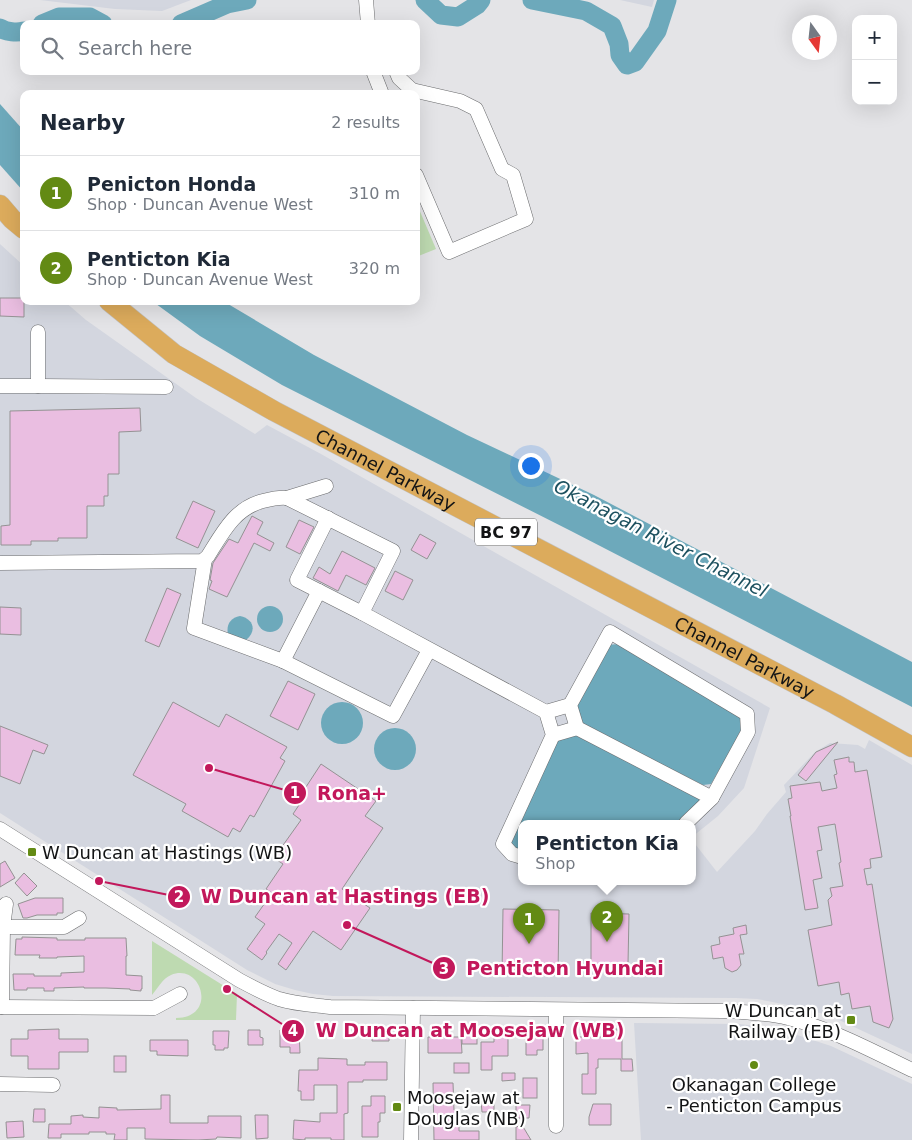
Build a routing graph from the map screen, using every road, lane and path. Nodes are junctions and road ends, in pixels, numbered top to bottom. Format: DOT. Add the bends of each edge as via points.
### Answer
graph roads {
  1 [pos="366,0"];
  2 [pos="368,20"];
  3 [pos="374,75"];
  4 [pos="398,75"];
  5 [pos="380,90"];
  6 [pos="412,90"];
  7 [pos="420,92"];
  8 [pos="420,184"];
  9 [pos="0,205"];
  10 [pos="20,225"];
  11 [pos="114,305"];
  12 [pos="38,332"];
  13 [pos="0,386"];
  14 [pos="38,386"];
  15 [pos="166,387"];
  16 [pos="326,486"];
  17 [pos="286,498"];
  18 [pos="328,518"];
  19 [pos="205,559"];
  20 [pos="0,563"];
  21 [pos="319,591"];
  22 [pos="362,613"];
  23 [pos="429,650"];
  24 [pos="283,660"];
  25 [pos="570,706"];
  26 [pos="546,712"];
  27 [pos="577,728"];
  28 [pos="553,735"];
  29 [pos="912,747"];
  30 [pos="712,798"];
  31 [pos="689,820"];
  32 [pos="0,828"];
  33 [pos="518,855"];
  34 [pos="6,904"];
  35 [pos="79,918"];
  36 [pos="3,927"];
  37 [pos="180,994"];
  38 [pos="1,1007"];
  39 [pos="412,1008"];
  40 [pos="556,1010"];
  41 [pos="912,1070"];
  42 [pos="0,1084"];
  43 [pos="53,1085"];
  44 [pos="556,1126"];
  45 [pos="411,1140"];
  1 -- 2 [label="street"];
  3 -- 5 [label="street"];
  4 -- 6 [label="street"];
  7 -- 8 [label="street" via="460,101 476,109 502,169 513,175 526,219 449,252"];
  9 -- 10 [label="highway"];
  11 -- 29 [label="highway, Channel Parkway / BC 97" via="174,354 274,411"];
  12 -- 14 [label="street"];
  13 -- 14 [label="street"];
  14 -- 15 [label="street"];
  16 -- 17 [label="street"];
  17 -- 18 [label="street"];
  17 -- 19 [label="street" via="252,504 238,514"];
  18 -- 21 [label="street" via="296,580"];
  18 -- 22 [label="street" via="393,551"];
  19 -- 20 [label="street" via="196,562"];
  19 -- 24 [label="street" via="194,628"];
  21 -- 22 [label="street"];
  21 -- 24 [label="street"];
  22 -- 23 [label="street"];
  23 -- 24 [label="street" via="393,716"];
  23 -- 26 [label="street"];
  25 -- 26 [label="street"];
  25 -- 27 [label="street"];
  25 -- 30 [label="street" via="610,632 747,714 748,732"];
  26 -- 28 [label="street"];
  27 -- 28 [label="street"];
  27 -- 30 [label="street"];
  28 -- 33 [label="street" via="503,844 512,854"];
  30 -- 31 [label="street"];
  32 -- 39 [label="street" via="259,991 280,999 330,1007"];
  34 -- 36 [label="street"];
  35 -- 36 [label="street" via="64,927"];
  36 -- 38 [label="street"];
  37 -- 38 [label="street" via="154,1008"];
  39 -- 40 [label="street"];
  39 -- 45 [label="street"];
  40 -- 41 [label="street" via="766,1014 824,1029"];
  40 -- 44 [label="street"];
  42 -- 43 [label="street"];
}
